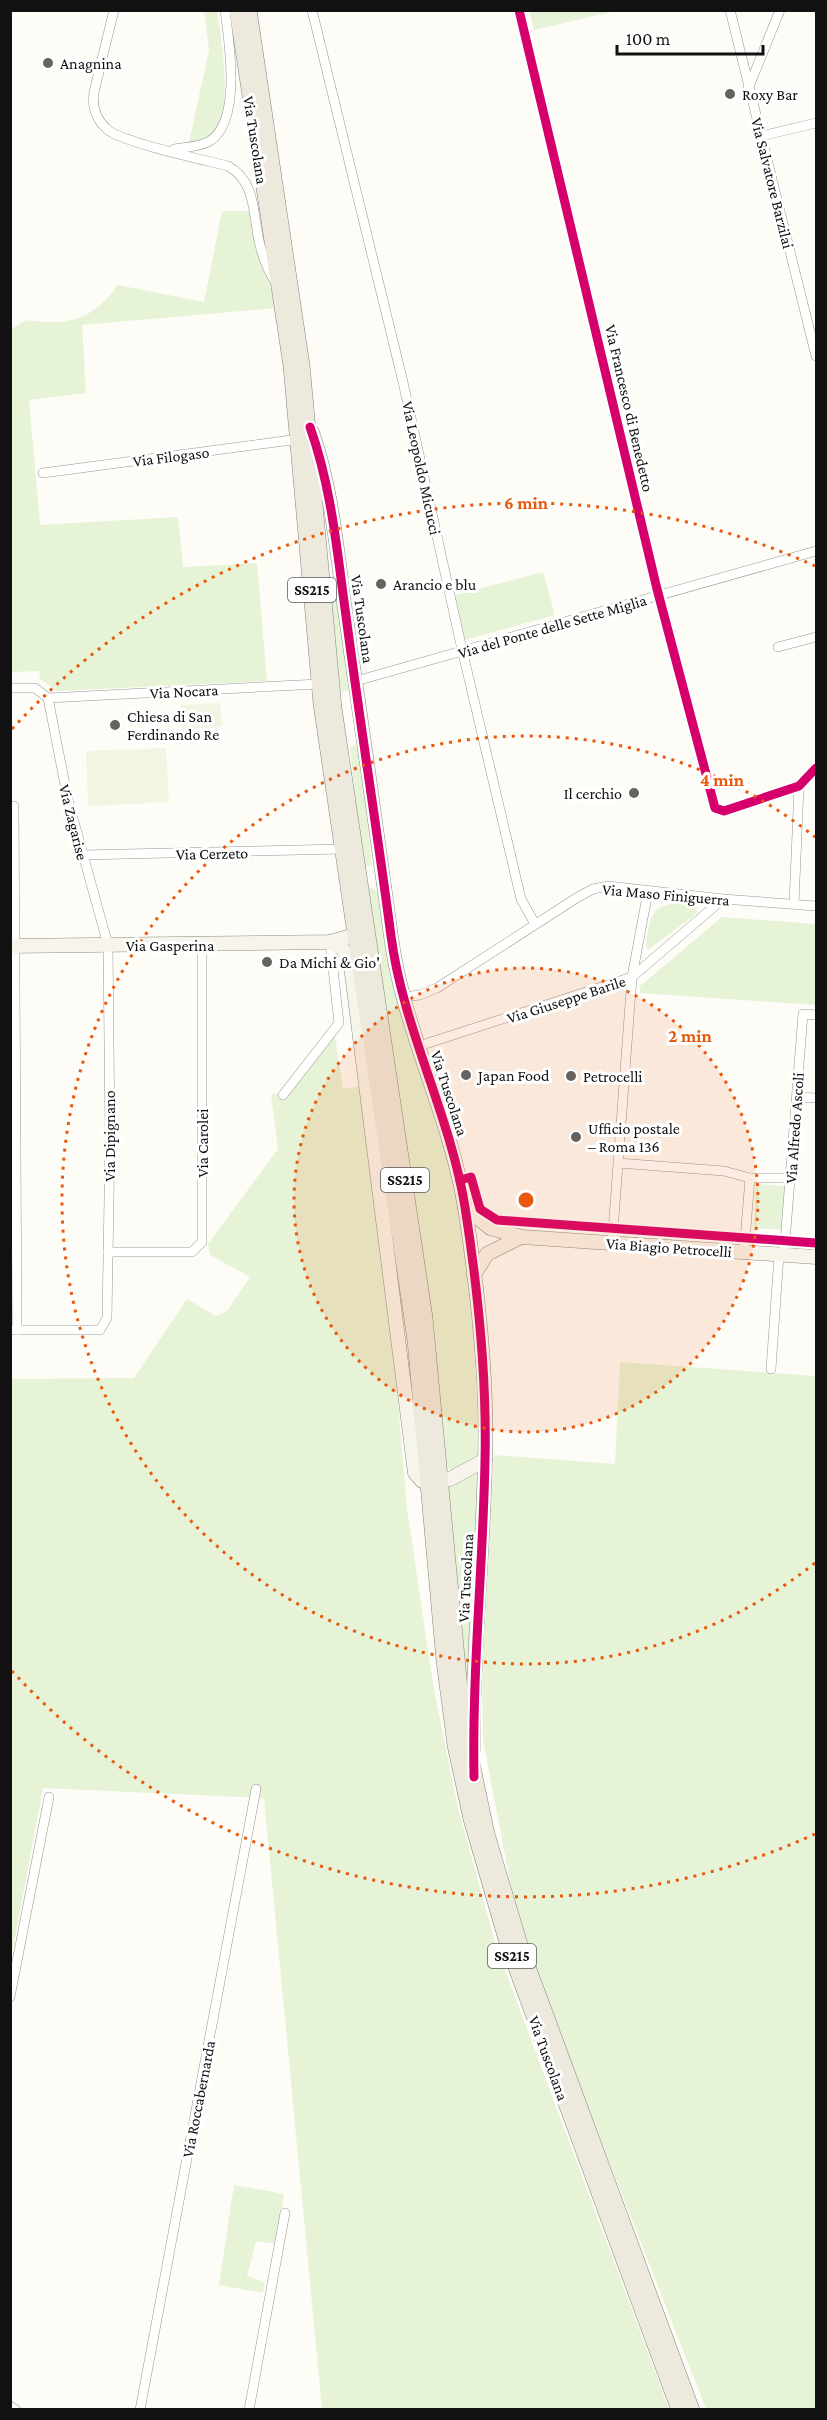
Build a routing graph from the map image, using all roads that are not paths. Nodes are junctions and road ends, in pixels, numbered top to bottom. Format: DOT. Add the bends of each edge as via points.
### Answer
graph roads {
  1 [pos="114,10"];
  2 [pos="225,10"];
  3 [pos="237,10"];
  4 [pos="249,10"];
  5 [pos="312,10"];
  6 [pos="519,10"];
  7 [pos="730,10"];
  8 [pos="780,10"];
  9 [pos="748,88"];
  10 [pos="816,123"];
  11 [pos="761,136"];
  12 [pos="168,149"];
  13 [pos="279,290"];
  14 [pos="812,319"];
  15 [pos="816,356"];
  16 [pos="310,428"];
  17 [pos="299,440"];
  18 [pos="43,473"];
  19 [pos="816,551"];
  20 [pos="316,572"];
  21 [pos="342,582"];
  22 [pos="659,596"];
  23 [pos="816,637"];
  24 [pos="778,647"];
  25 [pos="462,652"];
  26 [pos="356,681"];
  27 [pos="319,684"];
  28 [pos="10,688"];
  29 [pos="48,698"];
  30 [pos="816,768"];
  31 [pos="799,786"];
  32 [pos="14,806"];
  33 [pos="342,849"];
  34 [pos="82,855"];
  35 [pos="354,884"];
  36 [pos="385,890"];
  37 [pos="648,891"];
  38 [pos="723,899"];
  39 [pos="794,904"];
  40 [pos="816,906"];
  41 [pos="535,924"];
  42 [pos="355,935"];
  43 [pos="330,942"];
  44 [pos="108,945"];
  45 [pos="202,945"];
  46 [pos="12,946"];
  47 [pos="351,966"];
  48 [pos="632,977"];
  49 [pos="403,997"];
  50 [pos="816,1015"];
  51 [pos="368,1020"];
  52 [pos="419,1046"];
  53 [pos="283,1095"];
  54 [pos="797,1097"];
  55 [pos="816,1098"];
  56 [pos="387,1145"];
  57 [pos="618,1163"];
  58 [pos="750,1178"];
  59 [pos="790,1178"];
  60 [pos="465,1207"];
  61 [pos="385,1218"];
  62 [pos="522,1237"];
  63 [pos="612,1244"];
  64 [pos="108,1252"];
  65 [pos="744,1252"];
  66 [pos="781,1255"];
  67 [pos="816,1257"];
  68 [pos="474,1275"];
  69 [pos="14,1330"];
  70 [pos="771,1369"];
  71 [pos="485,1460"];
  72 [pos="435,1482"];
  73 [pos="474,1777"];
  74 [pos="256,1789"];
  75 [pos="49,1797"];
  76 [pos="10,1996"];
  77 [pos="285,2212"];
  78 [pos="10,2406"];
  79 [pos="16,2409"];
  80 [pos="140,2409"];
  81 [pos="249,2409"];
  82 [pos="679,2409"];
  83 [pos="692,2409"];
  1 -- 12 [label="street" via="94,87 94,109 116,135"];
  2 -- 12 [label="street" via="233,75 223,123 216,136 206,143"];
  3 -- 13 [label="main road, Via Tuscolana / SS215"];
  4 -- 16 [label="main road, Via Tuscolana / SS215"];
  5 -- 25 [label="street, Via Leopoldo Micucci" via="403,381"];
  6 -- 22 [label="street, Via Francesco di Benedetto"];
  7 -- 9 [label="street, Via Salvatore Barzilai"];
  8 -- 9 [label="street"];
  9 -- 11 [label="street, Via Salvatore Barzilai"];
  10 -- 11 [label="street"];
  11 -- 14 [label="street, Via Salvatore Barzilai"];
  12 -- 13 [label="street" via="228,166 242,177 252,197 263,256"];
  13 -- 17 [label="main road, Via Tuscolana / SS215"];
  14 -- 15 [label="street, Via Salvatore Barzilai"];
  16 -- 20 [label="main road, Via Tuscolana / SS215"];
  16 -- 21 [label="street, Via Tuscolana" via="323,467"];
  17 -- 18 [label="street, Via Filogaso"];
  17 -- 20 [label="main road, Via Tuscolana / SS215"];
  19 -- 22 [label="street, Via del Ponte delle Sette Miglia"];
  20 -- 21 [label="street" via="331,570"];
  20 -- 27 [label="main road, Via Tuscolana / SS215"];
  20 -- 35 [label="main road, Via Tuscolana / SS215"];
  21 -- 26 [label="street, Via Tuscolana"];
  22 -- 25 [label="street, Via del Ponte delle Sette Miglia"];
  22 -- 31 [label="street, Via Francesco di Benedetto" via="716,810 724,811"];
  23 -- 24 [label="street"];
  25 -- 26 [label="street, Via del Ponte delle Sette Miglia"];
  25 -- 41 [label="street, Via Leopoldo Micucci" via="521,899"];
  26 -- 36 [label="street, Via Tuscolana"];
  27 -- 29 [label="street, Via Nocara"];
  27 -- 33 [label="main road, Via Tuscolana / SS215"];
  28 -- 29 [label="street" via="35,688"];
  29 -- 34 [label="street, Via Zagarise"];
  30 -- 31 [label="street"];
  31 -- 39 [label="street"];
  32 -- 46 [label="street"];
  33 -- 34 [label="street, Via Cerzeto"];
  33 -- 35 [label="main road, Via Tuscolana / SS215"];
  34 -- 44 [label="street, Via Zagarise"];
  35 -- 36 [label="street" via="376,882"];
  35 -- 42 [label="main road, Via Tuscolana / SS215"];
  35 -- 72 [label="main road, Via Tuscolana / SS215" via="418,1268"];
  36 -- 49 [label="street, Via Tuscolana"];
  37 -- 38 [label="street, Via Maso Finiguerra"];
  37 -- 41 [label="street, Via Maso Finiguerra" via="598,887"];
  37 -- 48 [label="street"];
  38 -- 39 [label="street, Via Maso Finiguerra"];
  38 -- 48 [label="street, Via Giuseppe Barile"];
  39 -- 40 [label="street, Via Maso Finiguerra"];
  41 -- 49 [label="street, Via Maso Finiguerra" via="437,988"];
  42 -- 43 [label="street, Via Gasperina"];
  42 -- 51 [label="main road, Via Tuscolana / SS215"];
  43 -- 45 [label="street, Via Gasperina"];
  43 -- 47 [label="street" via="341,947"];
  43 -- 53 [label="street" via="339,1023"];
  44 -- 45 [label="street, Via Gasperina"];
  44 -- 46 [label="street, Via Gasperina"];
  44 -- 64 [label="street, Via Dipignano"];
  45 -- 64 [label="street, Via Carolei" via="202,1242 192,1252"];
  46 -- 69 [label="street"];
  47 -- 51 [label="street"];
  47 -- 61 [label="street"];
  48 -- 52 [label="street, Via Giuseppe Barile"];
  48 -- 57 [label="street"];
  49 -- 52 [label="street, Via Tuscolana"];
  50 -- 54 [label="street, Via Alfredo Ascoli" via="803,1014"];
  51 -- 56 [label="main road, Via Tuscolana / SS215"];
  52 -- 60 [label="street, Via Tuscolana" via="450,1140"];
  54 -- 55 [label="street"];
  54 -- 59 [label="street, Via Alfredo Ascoli"];
  56 -- 61 [label="street"];
  56 -- 72 [label="main road, Via Tuscolana / SS215"];
  57 -- 58 [label="street" via="729,1171"];
  57 -- 63 [label="street"];
  58 -- 59 [label="street"];
  58 -- 65 [label="street"];
  59 -- 66 [label="street, Via Alfredo Ascoli"];
  60 -- 62 [label="street, Via Biagio Petrocelli" via="490,1228"];
  60 -- 68 [label="street, Via Tuscolana"];
  61 -- 72 [label="street" via="415,1473 419,1480"];
  62 -- 63 [label="street, Via Biagio Petrocelli"];
  62 -- 68 [label="street" via="487,1254"];
  63 -- 65 [label="street, Via Biagio Petrocelli"];
  64 -- 69 [label="street, Via Dipignano" via="105,1326 98,1330"];
  65 -- 66 [label="street, Via Biagio Petrocelli"];
  66 -- 67 [label="street, Via Biagio Petrocelli"];
  66 -- 70 [label="street, Via Alfredo Ascoli"];
  68 -- 71 [label="street, Via Tuscolana"];
  71 -- 72 [label="street"];
  71 -- 73 [label="street, Via Tuscolana" via="473,1703"];
  72 -- 73 [label="main road, Via Tuscolana / SS215" via="458,1692"];
  72 -- 82 [label="main road, Via Tuscolana / SS215" via="447,1694 471,1819 516,1968"];
  73 -- 83 [label="main road, Via Tuscolana / SS215" via="528,1970"];
  74 -- 80 [label="street, Via Roccabernarda"];
  75 -- 76 [label="street"];
  77 -- 81 [label="street"];
  78 -- 79 [label="street"];
}
